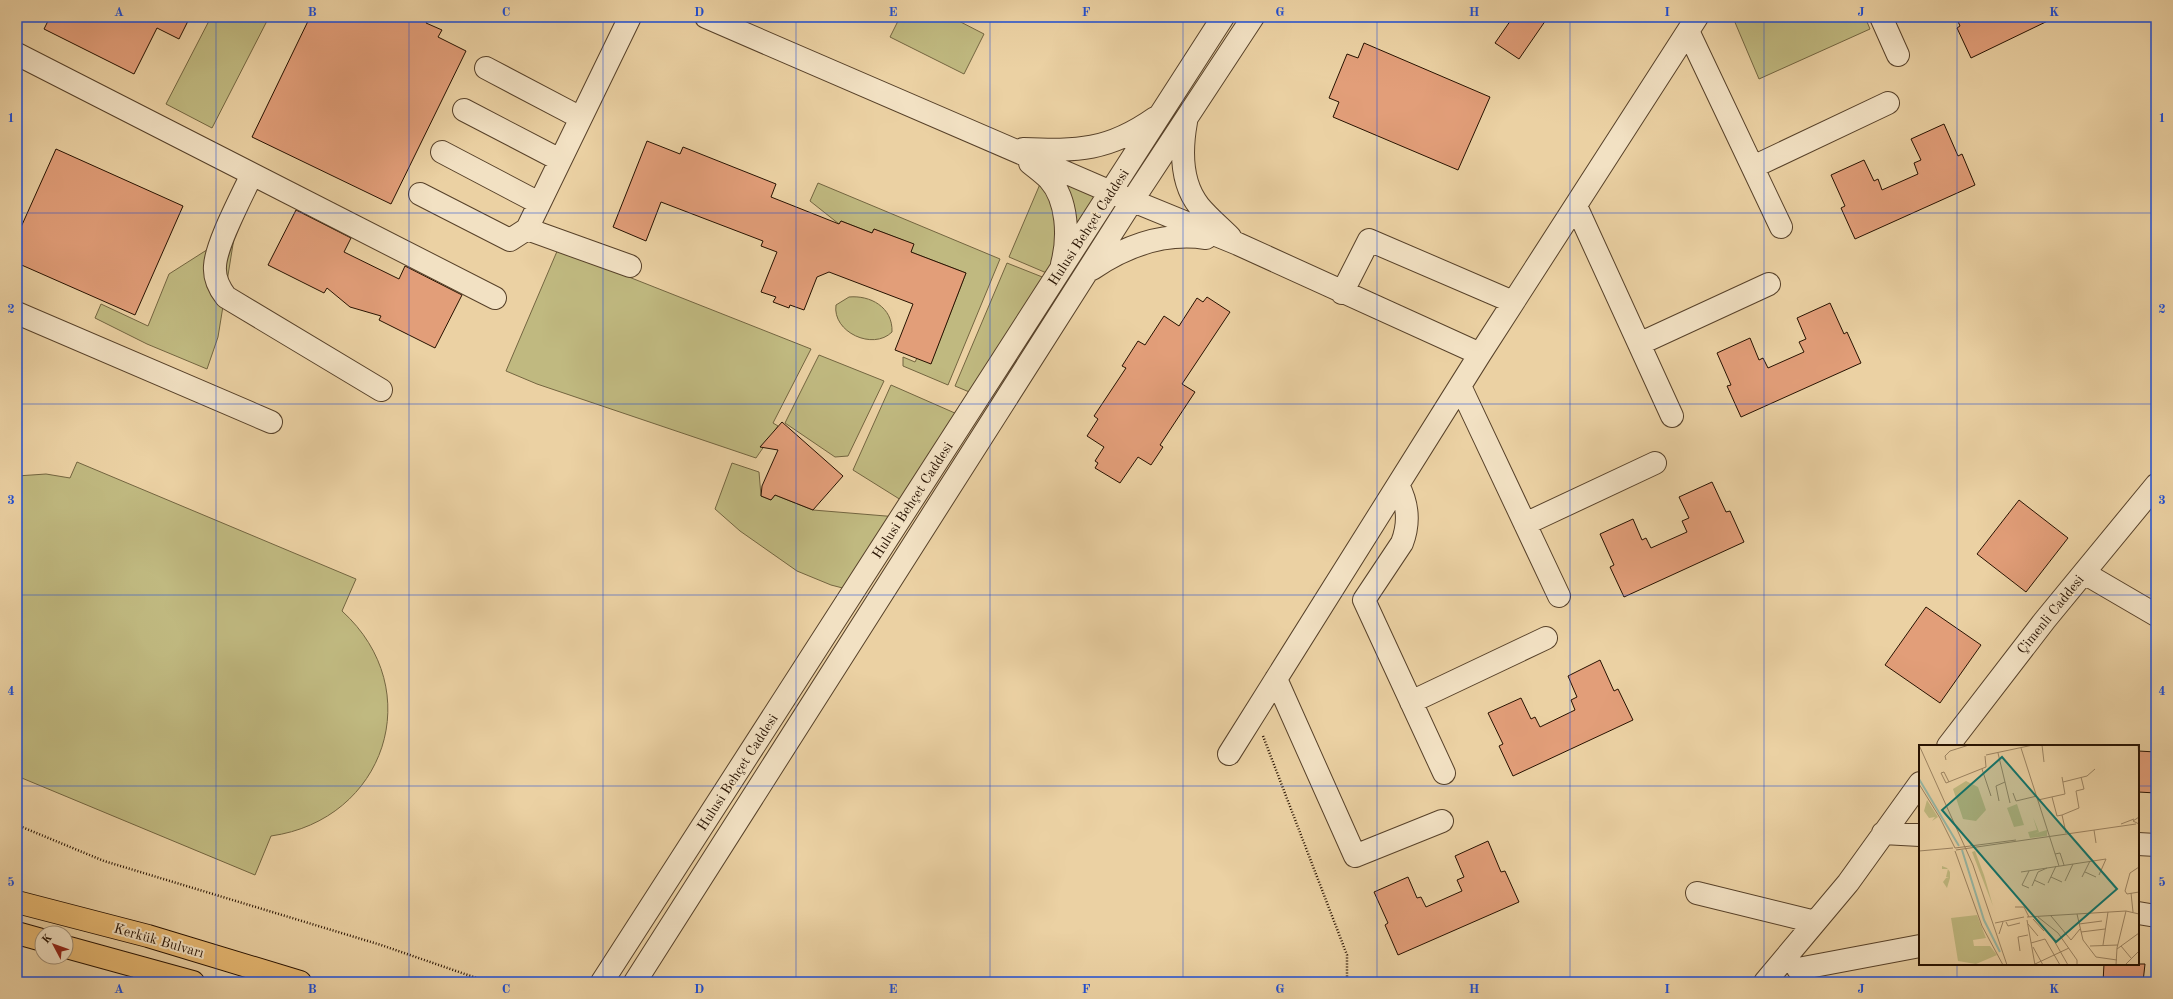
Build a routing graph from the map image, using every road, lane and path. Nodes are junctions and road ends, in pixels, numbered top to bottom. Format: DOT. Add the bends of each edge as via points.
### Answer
graph roads {
  1 [pos="630,17"];
  2 [pos="706,17"];
  3 [pos="1223,17"];
  4 [pos="1253,17"];
  5 [pos="1881,17"];
  6 [pos="1693,24"];
  7 [pos="17,54"];
  8 [pos="1898,55"];
  9 [pos="486,68"];
  10 [pos="1888,103"];
  11 [pos="464,110"];
  12 [pos="1161,115"];
  13 [pos="581,118"];
  14 [pos="1187,118"];
  15 [pos="1012,148"];
  16 [pos="442,152"];
  17 [pos="560,160"];
  18 [pos="1753,167"];
  19 [pos="252,174"];
  20 [pos="1111,192"];
  21 [pos="420,194"];
  22 [pos="1132,201"];
  23 [pos="539,203"];
  24 [pos="1576,206"];
  25 [pos="527,228"];
  26 [pos="1781,228"];
  27 [pos="1238,244"];
  28 [pos="630,266"];
  29 [pos="1088,272"];
  30 [pos="1059,273"];
  31 [pos="1769,284"];
  32 [pos="1342,293"];
  33 [pos="495,298"];
  34 [pos="1514,302"];
  35 [pos="17,313"];
  36 [pos="1639,344"];
  37 [pos="1480,354"];
  38 [pos="1460,386"];
  39 [pos="381,390"];
  40 [pos="1672,416"];
  41 [pos="271,422"];
  42 [pos="1655,463"];
  43 [pos="1398,485"];
  44 [pos="2156,486"];
  45 [pos="1525,524"];
  46 [pos="2084,573"];
  47 [pos="1558,596"];
  48 [pos="2156,615"];
  49 [pos="1546,638"];
  50 [pos="1276,679"];
  51 [pos="1411,702"];
  52 [pos="1254,714"];
  53 [pos="1949,745"];
  54 [pos="1229,754"];
  55 [pos="1444,773"];
  56 [pos="1919,784"];
  57 [pos="1442,822"];
  58 [pos="17,825"];
  59 [pos="1883,834"];
  60 [pos="1919,835"];
  61 [pos="2139,844"];
  62 [pos="2156,845"];
  63 [pos="1848,884"];
  64 [pos="1697,892"];
  65 [pos="17,902"];
  66 [pos="2139,913"];
  67 [pos="2156,916"];
  68 [pos="1815,922"];
  69 [pos="17,934"];
  70 [pos="34,938"];
  71 [pos="1919,946"];
  72 [pos="74,949"];
  73 [pos="1795,976"];
  74 [pos="193,982"];
  75 [pos="300,982"];
  76 [pos="488,982"];
  77 [pos="602,982"];
  78 [pos="635,982"];
  79 [pos="1347,982"];
  80 [pos="1766,982"];
  1 -- 13 [label="street"];
  2 -- 15 [label="street"];
  3 -- 12 [label="street, Hulusi Behçet Caddesi"];
  4 -- 14 [label="street, Hulusi Behçet Caddesi"];
  5 -- 8 [label="street"];
  6 -- 18 [label="street"];
  6 -- 24 [label="street"];
  7 -- 19 [label="street"];
  9 -- 13 [label="street"];
  10 -- 18 [label="street"];
  11 -- 17 [label="street"];
  12 -- 15 [label="street" via="1129,134 1087,149"];
  12 -- 20 [label="street, Hulusi Behçet Caddesi"];
  13 -- 17 [label="street"];
  14 -- 22 [label="street, Hulusi Behçet Caddesi"];
  14 -- 27 [label="street" via="1183,159 1188,185 1199,206"];
  15 -- 20 [label="street"];
  15 -- 30 [label="street" via="1050,180 1061,201 1066,241"];
  16 -- 23 [label="street"];
  17 -- 23 [label="street"];
  18 -- 26 [label="street"];
  19 -- 33 [label="street"];
  19 -- 39 [label="street" via="216,256 216,276 221,291 226,297"];
  20 -- 22 [label="street"];
  20 -- 30 [label="street, Hulusi Behçet Caddesi"];
  21 -- 25 [label="street" via="510,240"];
  22 -- 27 [label="street"];
  22 -- 29 [label="street, Hulusi Behçet Caddesi"];
  23 -- 25 [label="street"];
  24 -- 34 [label="street"];
  24 -- 36 [label="street"];
  25 -- 28 [label="street"];
  27 -- 29 [label="street" via="1186,236 1162,237 1129,248"];
  27 -- 32 [label="street"];
  29 -- 78 [label="street, Hulusi Behçet Caddesi"];
  30 -- 77 [label="street, Hulusi Behçet Caddesi"];
  31 -- 36 [label="street"];
  32 -- 34 [label="street" via="1369,240"];
  32 -- 37 [label="street"];
  34 -- 37 [label="street"];
  35 -- 41 [label="street"];
  36 -- 40 [label="street"];
  37 -- 38 [label="street"];
  38 -- 43 [label="street"];
  38 -- 45 [label="street"];
  42 -- 45 [label="street"];
  43 -- 50 [label="street"];
  43 -- 51 [label="street" via="1408,517 1405,535 1364,600"];
  44 -- 46 [label="street, Çimenli Caddesi"];
  45 -- 47 [label="street"];
  46 -- 48 [label="street"];
  46 -- 53 [label="street, Çimenli Caddesi"];
  49 -- 51 [label="street"];
  50 -- 52 [label="street"];
  50 -- 57 [label="street" via="1356,856"];
  51 -- 55 [label="street"];
  52 -- 54 [label="street"];
  52 -- 79 [label="path" via="1347,954"];
  56 -- 59 [label="street"];
  58 -- 76 [label="path" via="104,861 381,944"];
  59 -- 60 [label="street"];
  59 -- 63 [label="street"];
  61 -- 62 [label="street"];
  63 -- 68 [label="street"];
  63 -- 73 [label="street"];
  64 -- 68 [label="street"];
  65 -- 75 [label="main road, Kerkük Bulvarı" via="148,936"];
  66 -- 67 [label="street"];
  68 -- 80 [label="street"];
  69 -- 70 [label="main road"];
  71 -- 73 [label="street"];
  72 -- 74 [label="main road"];
}
